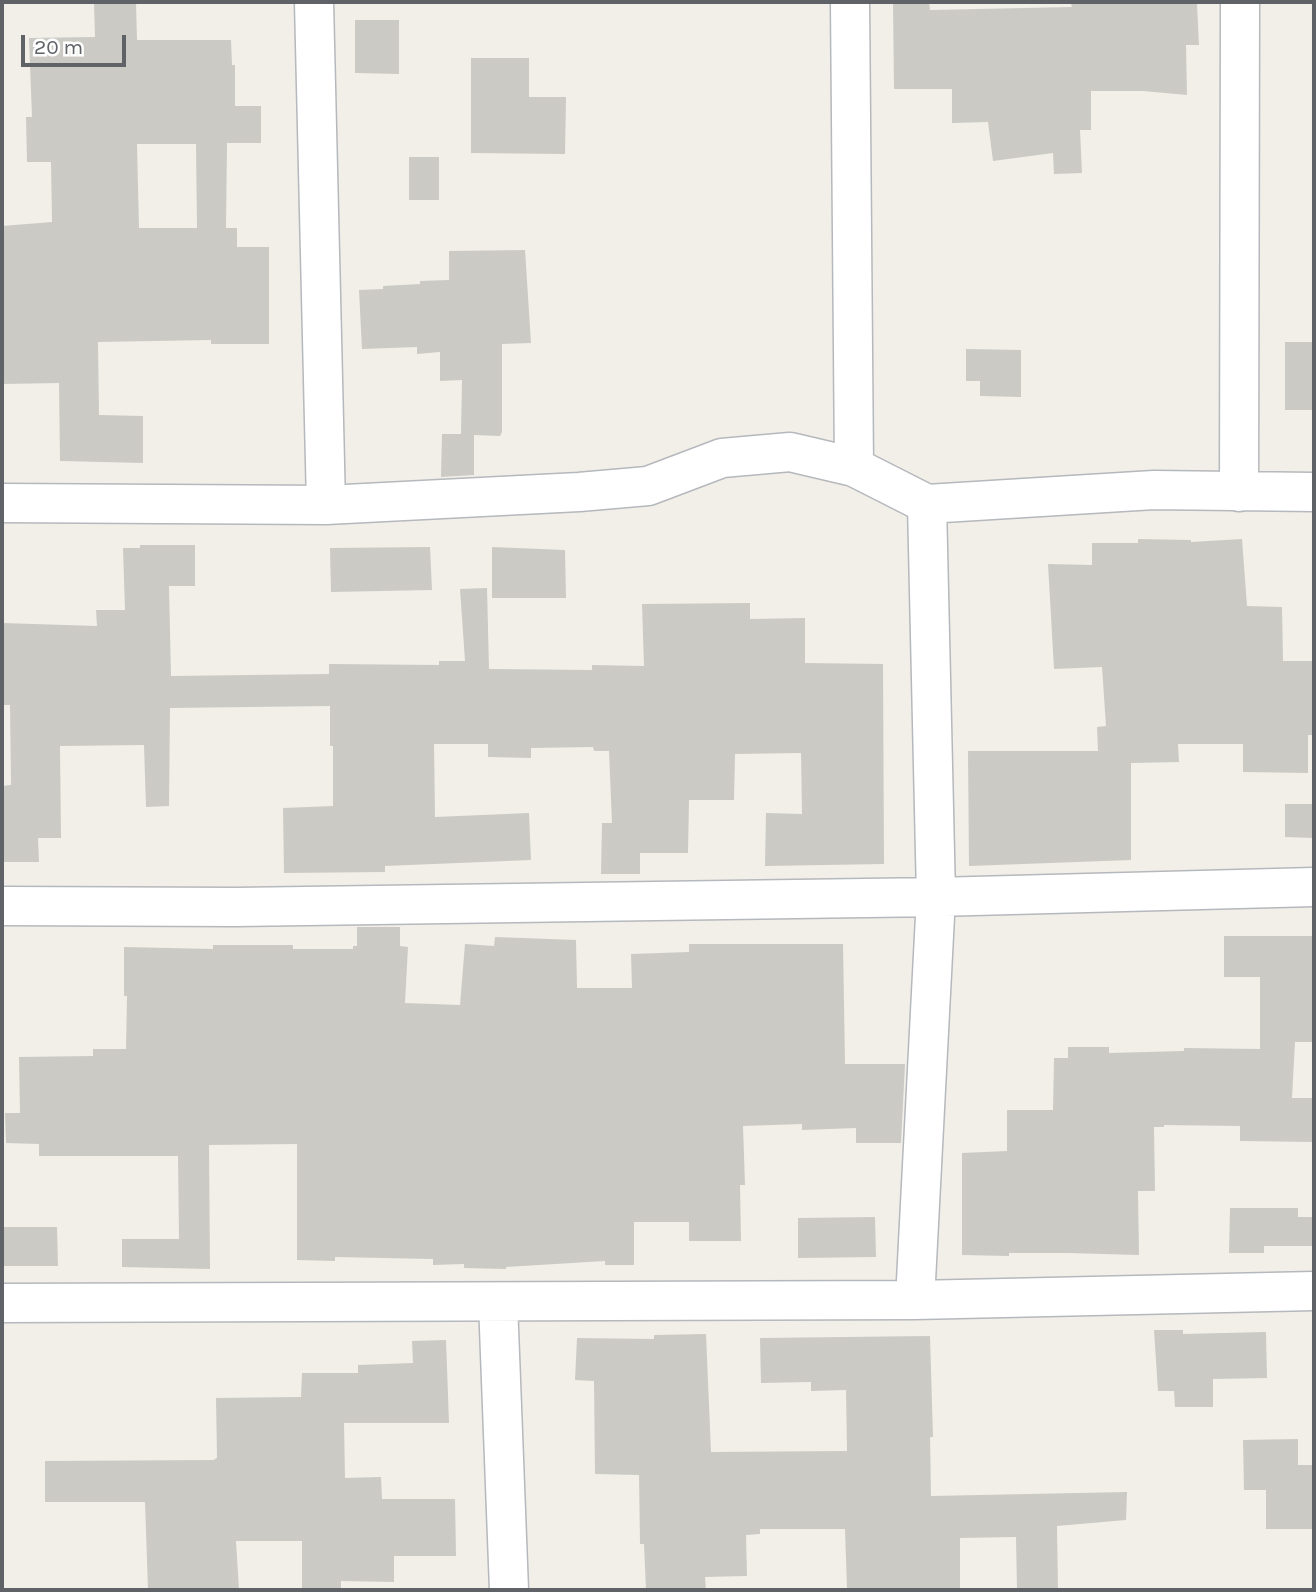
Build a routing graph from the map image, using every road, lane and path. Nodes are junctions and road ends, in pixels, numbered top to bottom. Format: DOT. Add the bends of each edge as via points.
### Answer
graph roads {
  1 [pos="314,2"];
  2 [pos="850,2"];
  3 [pos="1240,2"];
  4 [pos="854,467"];
  5 [pos="1239,492"];
  6 [pos="1314,492"];
  7 [pos="2,503"];
  8 [pos="927,504"];
  9 [pos="326,505"];
  10 [pos="1314,887"];
  11 [pos="936,897"];
  12 [pos="2,906"];
  13 [pos="1314,1291"];
  14 [pos="915,1300"];
  15 [pos="498,1302"];
  16 [pos="2,1303"];
  17 [pos="509,1590"];
  1 -- 9 [label="street"];
  2 -- 4 [label="street"];
  3 -- 5 [label="street"];
  4 -- 8 [label="street"];
  4 -- 9 [label="street" via="790,452 722,458 648,486"];
  5 -- 6 [label="street"];
  5 -- 8 [label="street" via="1154,490"];
  7 -- 9 [label="street"];
  8 -- 11 [label="street"];
  10 -- 11 [label="street"];
  11 -- 12 [label="street"];
  11 -- 14 [label="street"];
  13 -- 14 [label="street"];
  14 -- 15 [label="street"];
  15 -- 16 [label="street"];
  15 -- 17 [label="street"];
}
